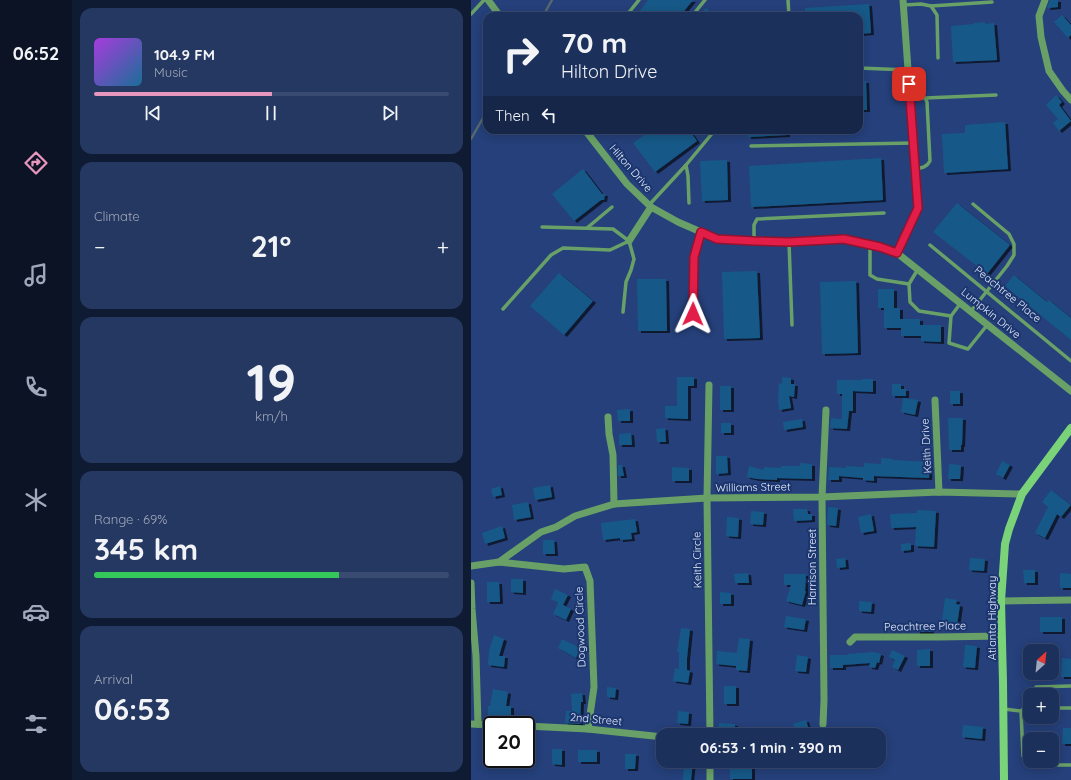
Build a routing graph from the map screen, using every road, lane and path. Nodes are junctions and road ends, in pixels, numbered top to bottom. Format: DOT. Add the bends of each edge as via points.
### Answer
graph roads {
  1 [pos="484,0"];
  2 [pos="488,0"];
  3 [pos="639,0"];
  4 [pos="705,0"];
  5 [pos="788,0"];
  6 [pos="1045,0"];
  7 [pos="903,2"];
  8 [pos="992,2"];
  9 [pos="931,6"];
  10 [pos="497,12"];
  11 [pos="629,12"];
  12 [pos="695,12"];
  13 [pos="789,12"];
  14 [pos="471,14"];
  15 [pos="938,58"];
  16 [pos="863,68"];
  17 [pos="908,70"];
  18 [pos="996,95"];
  19 [pos="910,98"];
  20 [pos="925,98"];
  21 [pos="1071,100"];
  22 [pos="588,134"];
  23 [pos="593,134"];
  24 [pos="712,134"];
  25 [pos="590,137"];
  26 [pos="913,143"];
  27 [pos="751,146"];
  28 [pos="686,166"];
  29 [pos="915,169"];
  30 [pos="689,203"];
  31 [pos="973,204"];
  32 [pos="650,206"];
  33 [pos="612,207"];
  34 [pos="883,213"];
  35 [pos="542,228"];
  36 [pos="587,228"];
  37 [pos="701,232"];
  38 [pos="629,241"];
  39 [pos="754,241"];
  40 [pos="789,242"];
  41 [pos="870,244"];
  42 [pos="930,245"];
  43 [pos="897,253"];
  44 [pos="918,269"];
  45 [pos="909,284"];
  46 [pos="987,291"];
  47 [pos="961,303"];
  48 [pos="503,309"];
  49 [pos="971,311"];
  50 [pos="623,312"];
  51 [pos="693,314"];
  52 [pos="951,316"];
  53 [pos="988,324"];
  54 [pos="792,325"];
  55 [pos="1071,361"];
  56 [pos="709,385"];
  57 [pos="1071,391"];
  58 [pos="935,400"];
  59 [pos="825,410"];
  60 [pos="608,417"];
  61 [pos="1071,428"];
  62 [pos="939,492"];
  63 [pos="1022,494"];
  64 [pos="822,497"];
  65 [pos="707,498"];
  66 [pos="614,504"];
  67 [pos="499,562"];
  68 [pos="471,566"];
  69 [pos="471,582"];
  70 [pos="1071,600"];
  71 [pos="1001,601"];
  72 [pos="471,610"];
  73 [pos="1002,636"];
  74 [pos="850,642"];
  75 [pos="1071,686"];
  76 [pos="1036,688"];
  77 [pos="1003,708"];
  78 [pos="1059,708"];
  79 [pos="1071,708"];
  80 [pos="1021,711"];
  81 [pos="474,724"];
  82 [pos="823,724"];
  83 [pos="535,726"];
  84 [pos="710,728"];
  85 [pos="588,729"];
  86 [pos="656,736"];
  87 [pos="1071,765"];
  88 [pos="710,768"];
  89 [pos="710,780"];
  90 [pos="1004,780"];
  1 -- 14 [label="lane"];
  2 -- 10 [label="street"];
  3 -- 11 [label="lane"];
  4 -- 12 [label="lane"];
  5 -- 13 [label="lane"];
  6 -- 21 [label="street" via="1039,16 1049,71"];
  7 -- 9 [label="lane"];
  7 -- 17 [label="street"];
  8 -- 9 [label="lane"];
  9 -- 15 [label="lane" via="937,15"];
  16 -- 17 [label="lane"];
  17 -- 19 [label="street"];
  18 -- 20 [label="lane"];
  19 -- 20 [label="lane"];
  19 -- 26 [label="street"];
  20 -- 29 [label="lane" via="930,161 925,167"];
  22 -- 25 [label="street, Hilton Drive"];
  23 -- 25 [label="lane"];
  24 -- 28 [label="lane"];
  25 -- 32 [label="street, Hilton Drive" via="627,184"];
  26 -- 27 [label="lane"];
  26 -- 29 [label="street"];
  28 -- 30 [label="lane"];
  28 -- 32 [label="lane"];
  29 -- 43 [label="street" via="918,208"];
  31 -- 46 [label="lane" via="1009,234 1015,244 1014,255"];
  32 -- 37 [label="street, Hilton Drive"];
  32 -- 38 [label="street"];
  33 -- 36 [label="lane"];
  34 -- 39 [label="lane" via="757,219 754,225"];
  35 -- 36 [label="lane"];
  36 -- 38 [label="lane" via="613,229"];
  37 -- 39 [label="street, Hilton Drive" via="717,239"];
  37 -- 51 [label="lane" via="694,257"];
  38 -- 48 [label="lane" via="610,250 563,248 551,255"];
  38 -- 50 [label="lane" via="634,259 626,282"];
  39 -- 40 [label="street, Hilton Drive"];
  40 -- 41 [label="street, Hilton Drive" via="844,239"];
  40 -- 54 [label="lane"];
  41 -- 43 [label="street, Hilton Drive"];
  41 -- 45 [label="lane" via="870,275 877,279"];
  42 -- 46 [label="lane, Peachtree Place"];
  43 -- 44 [label="street, Lumpkin Drive"];
  44 -- 45 [label="lane"];
  44 -- 47 [label="street, Lumpkin Drive"];
  45 -- 52 [label="lane" via="910,302 919,311"];
  46 -- 49 [label="lane"];
  46 -- 55 [label="lane, Peachtree Place"];
  47 -- 49 [label="street, Lumpkin Drive"];
  47 -- 52 [label="lane"];
  49 -- 53 [label="street, Lumpkin Drive"];
  52 -- 53 [label="lane" via="949,343 968,349"];
  53 -- 57 [label="street, Lumpkin Drive"];
  56 -- 65 [label="street, Keith Circle"];
  58 -- 62 [label="street, Keith Drive"];
  59 -- 64 [label="street, Harrison Street"];
  60 -- 66 [label="street" via="613,455"];
  61 -- 63 [label="main road, Atlanta Highway"];
  62 -- 63 [label="street, Williams Street"];
  62 -- 64 [label="street, Williams Street"];
  63 -- 71 [label="main road, Atlanta Highway" via="1005,544"];
  64 -- 65 [label="street, Williams Street"];
  64 -- 82 [label="street, Harrison Street"];
  65 -- 66 [label="street, Williams Street"];
  65 -- 84 [label="street, Keith Circle"];
  66 -- 67 [label="street, Williams Street" via="575,516 541,532"];
  67 -- 68 [label="street, Dogwood Circle"];
  67 -- 85 [label="street, Dogwood Circle" via="564,569 585,567 590,581 594,687"];
  69 -- 72 [label="street"];
  70 -- 71 [label="street"];
  71 -- 73 [label="main road, Atlanta Highway"];
  72 -- 81 [label="street" via="476,656"];
  73 -- 74 [label="street, Peachtree Place" via="855,637"];
  73 -- 77 [label="main road, Atlanta Highway"];
  75 -- 76 [label="lane"];
  77 -- 80 [label="lane"];
  77 -- 90 [label="main road, Atlanta Highway"];
  78 -- 79 [label="lane"];
  80 -- 87 [label="lane" via="1023,756 1033,765"];
  83 -- 85 [label="street, 2nd Street"];
  85 -- 86 [label="street, 2nd Street"];
  88 -- 89 [label="street"];
}
